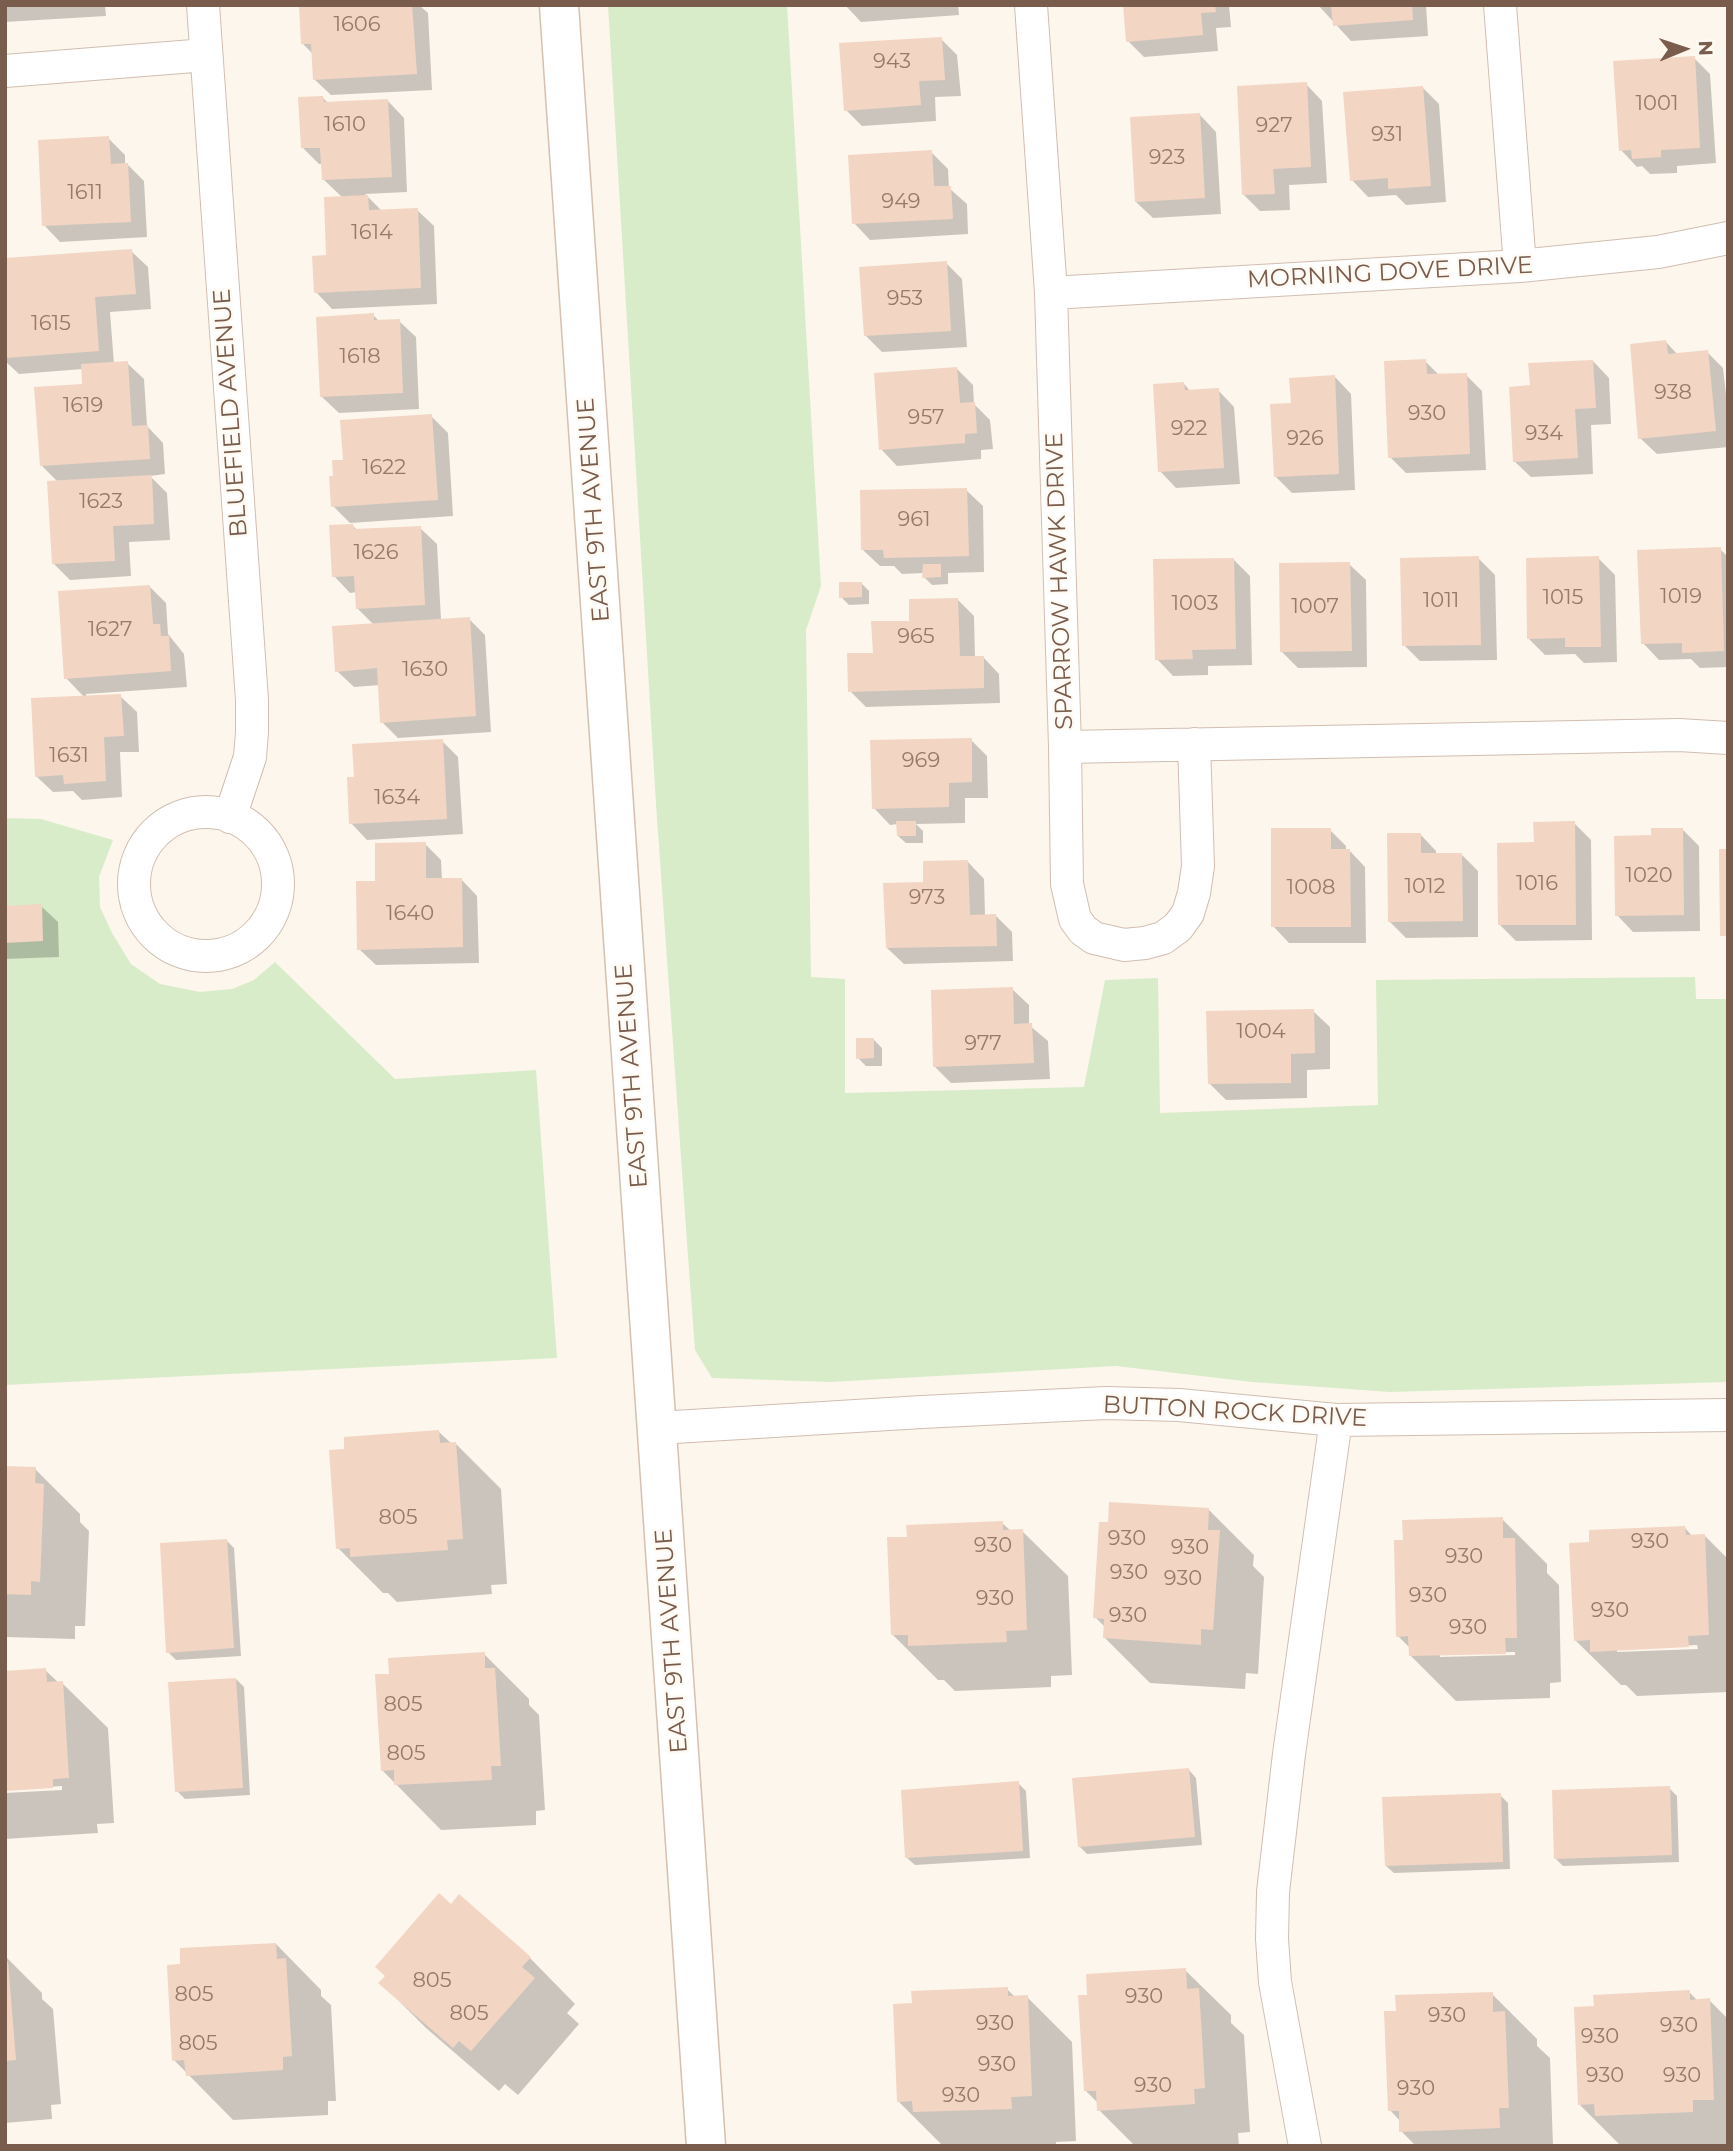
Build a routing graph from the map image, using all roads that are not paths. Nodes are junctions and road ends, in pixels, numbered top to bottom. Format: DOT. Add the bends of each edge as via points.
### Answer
graph roads {
  1 [pos="203,5"];
  2 [pos="559,5"];
  3 [pos="1031,5"];
  4 [pos="1500,5"];
  5 [pos="206,55"];
  6 [pos="5,71"];
  7 [pos="1728,238"];
  8 [pos="1520,266"];
  9 [pos="1051,293"];
  10 [pos="1728,738"];
  11 [pos="1194,744"];
  12 [pos="1065,747"];
  13 [pos="230,817"];
  14 [pos="1728,1415"];
  15 [pos="1336,1420"];
  16 [pos="658,1428"];
  17 [pos="706,2146"];
  18 [pos="1305,2146"];
  1 -- 5 [label="street, BLUEFIELD AVENUE"];
  2 -- 16 [label="main road, EAST 9TH AVENUE"];
  3 -- 9 [label="street, SPARROW HAWK DRIVE"];
  4 -- 8 [label="street"];
  5 -- 6 [label="street"];
  5 -- 13 [label="street, BLUEFIELD AVENUE" via="252,700 250,757"];
  7 -- 8 [label="street, MORNING DOVE DRIVE" via="1658,253"];
  8 -- 9 [label="street, MORNING DOVE DRIVE"];
  9 -- 12 [label="street, SPARROW HAWK DRIVE"];
  10 -- 11 [label="street, SPARROW HAWK DRIVE" via="1679,735"];
  11 -- 12 [label="street, SPARROW HAWK DRIVE"];
  11 -- 12 [label="street" via="1198,866 1188,913 1163,938 1124,945 1094,938 1074,919 1067,884"];
  13 -- 13 [label="street" via="193,813 170,821 152,835 140,855 134,878 136,902 145,924 162,942 183,953 231,952 251,940 267,922 276,900 277,876 271,853 257,834"];
  14 -- 15 [label="street, BUTTON ROCK DRIVE"];
  15 -- 16 [label="street, BUTTON ROCK DRIVE" via="1106,1403"];
  15 -- 18 [label="street" via="1273,1892 1275,1982"];
  16 -- 17 [label="main road, EAST 9TH AVENUE"];
}
